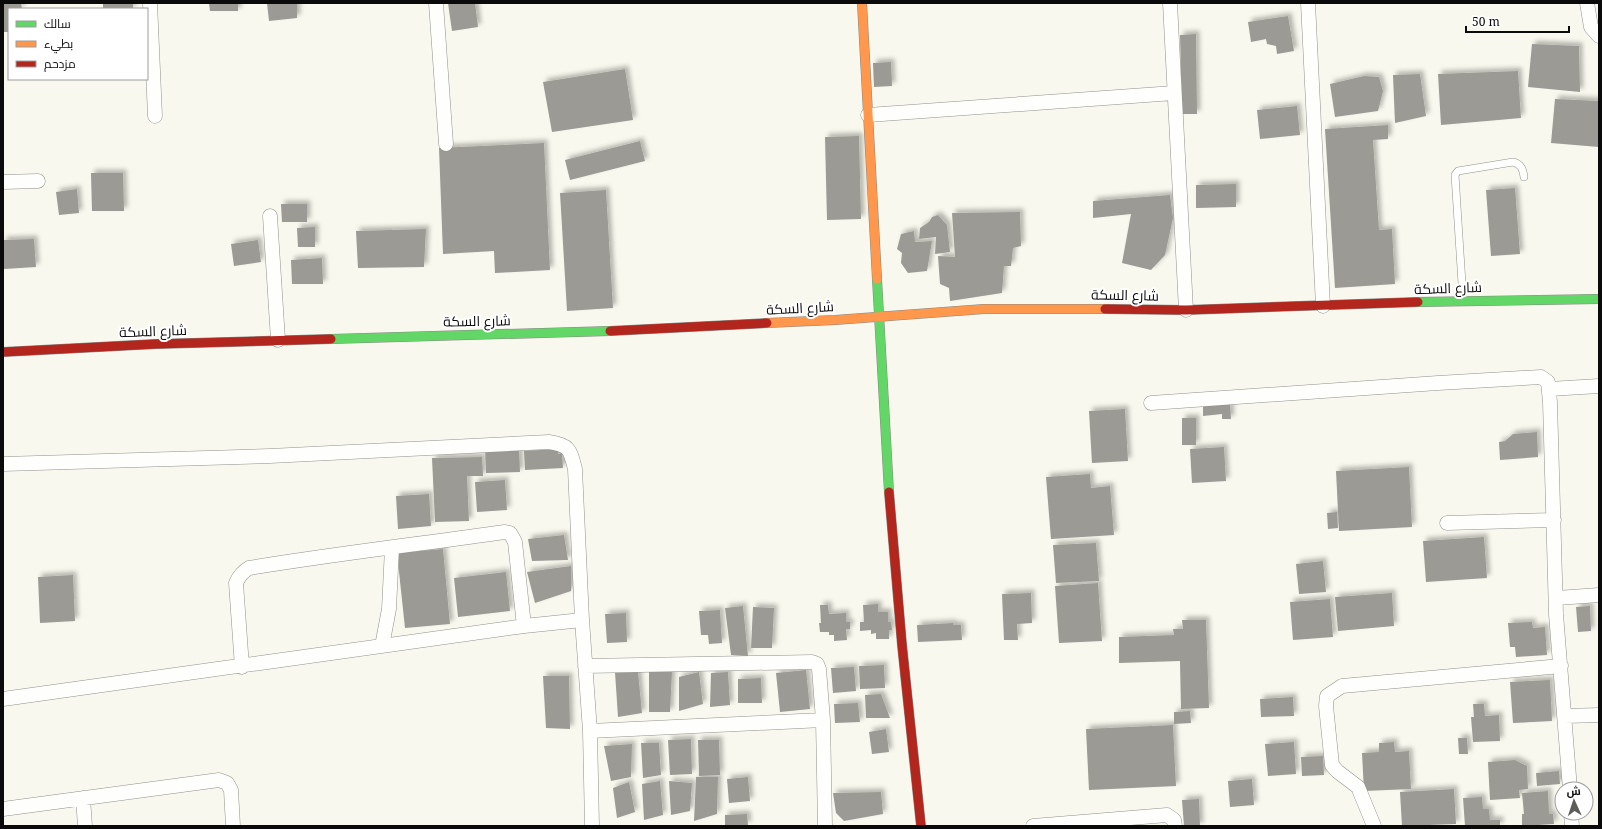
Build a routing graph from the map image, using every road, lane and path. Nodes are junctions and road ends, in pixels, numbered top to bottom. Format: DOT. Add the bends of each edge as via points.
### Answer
graph roads {
  1 [pos="150,3"];
  2 [pos="436,3"];
  3 [pos="862,3"];
  4 [pos="1170,3"];
  5 [pos="1308,3"];
  6 [pos="1587,3"];
  7 [pos="1599,36"];
  8 [pos="1174,93"];
  9 [pos="868,115"];
  10 [pos="155,116"];
  11 [pos="446,144"];
  12 [pos="1524,177"];
  13 [pos="38,181"];
  14 [pos="3,182"];
  15 [pos="270,216"];
  16 [pos="1599,299"];
  17 [pos="1463,301"];
  18 [pos="1324,306"];
  19 [pos="1186,310"];
  20 [pos="878,316"];
  21 [pos="278,340"];
  22 [pos="3,352"];
  23 [pos="1599,386"];
  24 [pos="1550,389"];
  25 [pos="1151,403"];
  26 [pos="3,464"];
  27 [pos="1554,520"];
  28 [pos="1447,523"];
  29 [pos="392,548"];
  30 [pos="1599,595"];
  31 [pos="1557,598"];
  32 [pos="582,620"];
  33 [pos="524,626"];
  34 [pos="382,646"];
  35 [pos="242,666"];
  36 [pos="586,666"];
  37 [pos="1561,666"];
  38 [pos="3,699"];
  39 [pos="1599,715"];
  40 [pos="1565,716"];
  41 [pos="823,720"];
  42 [pos="590,731"];
  43 [pos="1569,781"];
  44 [pos="83,798"];
  45 [pos="3,809"];
  46 [pos="85,826"];
  47 [pos="233,826"];
  48 [pos="592,826"];
  49 [pos="825,826"];
  50 [pos="922,826"];
  51 [pos="1039,826"];
  52 [pos="1175,826"];
  53 [pos="1374,826"];
  1 -- 10 [label="street"];
  2 -- 11 [label="street"];
  3 -- 9 [label="street"];
  4 -- 8 [label="street"];
  5 -- 18 [label="street"];
  6 -- 7 [label="street" via="1591,28"];
  8 -- 9 [label="street"];
  8 -- 19 [label="street"];
  9 -- 20 [label="street"];
  12 -- 17 [label="lane" via="1523,169 1518,163 1512,162 1458,171 1456,175"];
  13 -- 14 [label="street"];
  15 -- 21 [label="street"];
  16 -- 17 [label="street, شارع السكة"];
  17 -- 18 [label="street, شارع السكة"];
  18 -- 19 [label="street, شارع السكة"];
  19 -- 20 [label="street, شارع السكة" via="984,309"];
  20 -- 21 [label="street, شارع السكة" via="592,332"];
  20 -- 50 [label="street" via="902,645"];
  21 -- 22 [label="street, شارع السكة"];
  23 -- 24 [label="street"];
  24 -- 25 [label="street" via="1548,382 1541,377"];
  24 -- 27 [label="street"];
  26 -- 32 [label="street" via="270,456 549,442 562,444 570,452 575,469"];
  27 -- 28 [label="street"];
  27 -- 31 [label="street"];
  29 -- 33 [label="street" via="510,533 515,542"];
  29 -- 34 [label="street" via="389,609"];
  29 -- 35 [label="street" via="311,558 243,571 236,583"];
  30 -- 31 [label="street"];
  31 -- 37 [label="street"];
  32 -- 33 [label="street"];
  32 -- 36 [label="street"];
  33 -- 34 [label="street"];
  34 -- 35 [label="street"];
  35 -- 38 [label="street"];
  36 -- 41 [label="street" via="812,662 817,664 819,669"];
  36 -- 42 [label="street"];
  37 -- 40 [label="street"];
  37 -- 53 [label="street" via="1342,686 1327,696 1332,765 1358,787"];
  39 -- 40 [label="street"];
  40 -- 43 [label="street"];
  41 -- 42 [label="street"];
  41 -- 49 [label="street"];
  42 -- 48 [label="street"];
  44 -- 45 [label="street"];
  44 -- 46 [label="street"];
  44 -- 47 [label="street" via="219,780 228,783"];
  51 -- 52 [label="street" via="1168,815 1174,820"];
}
